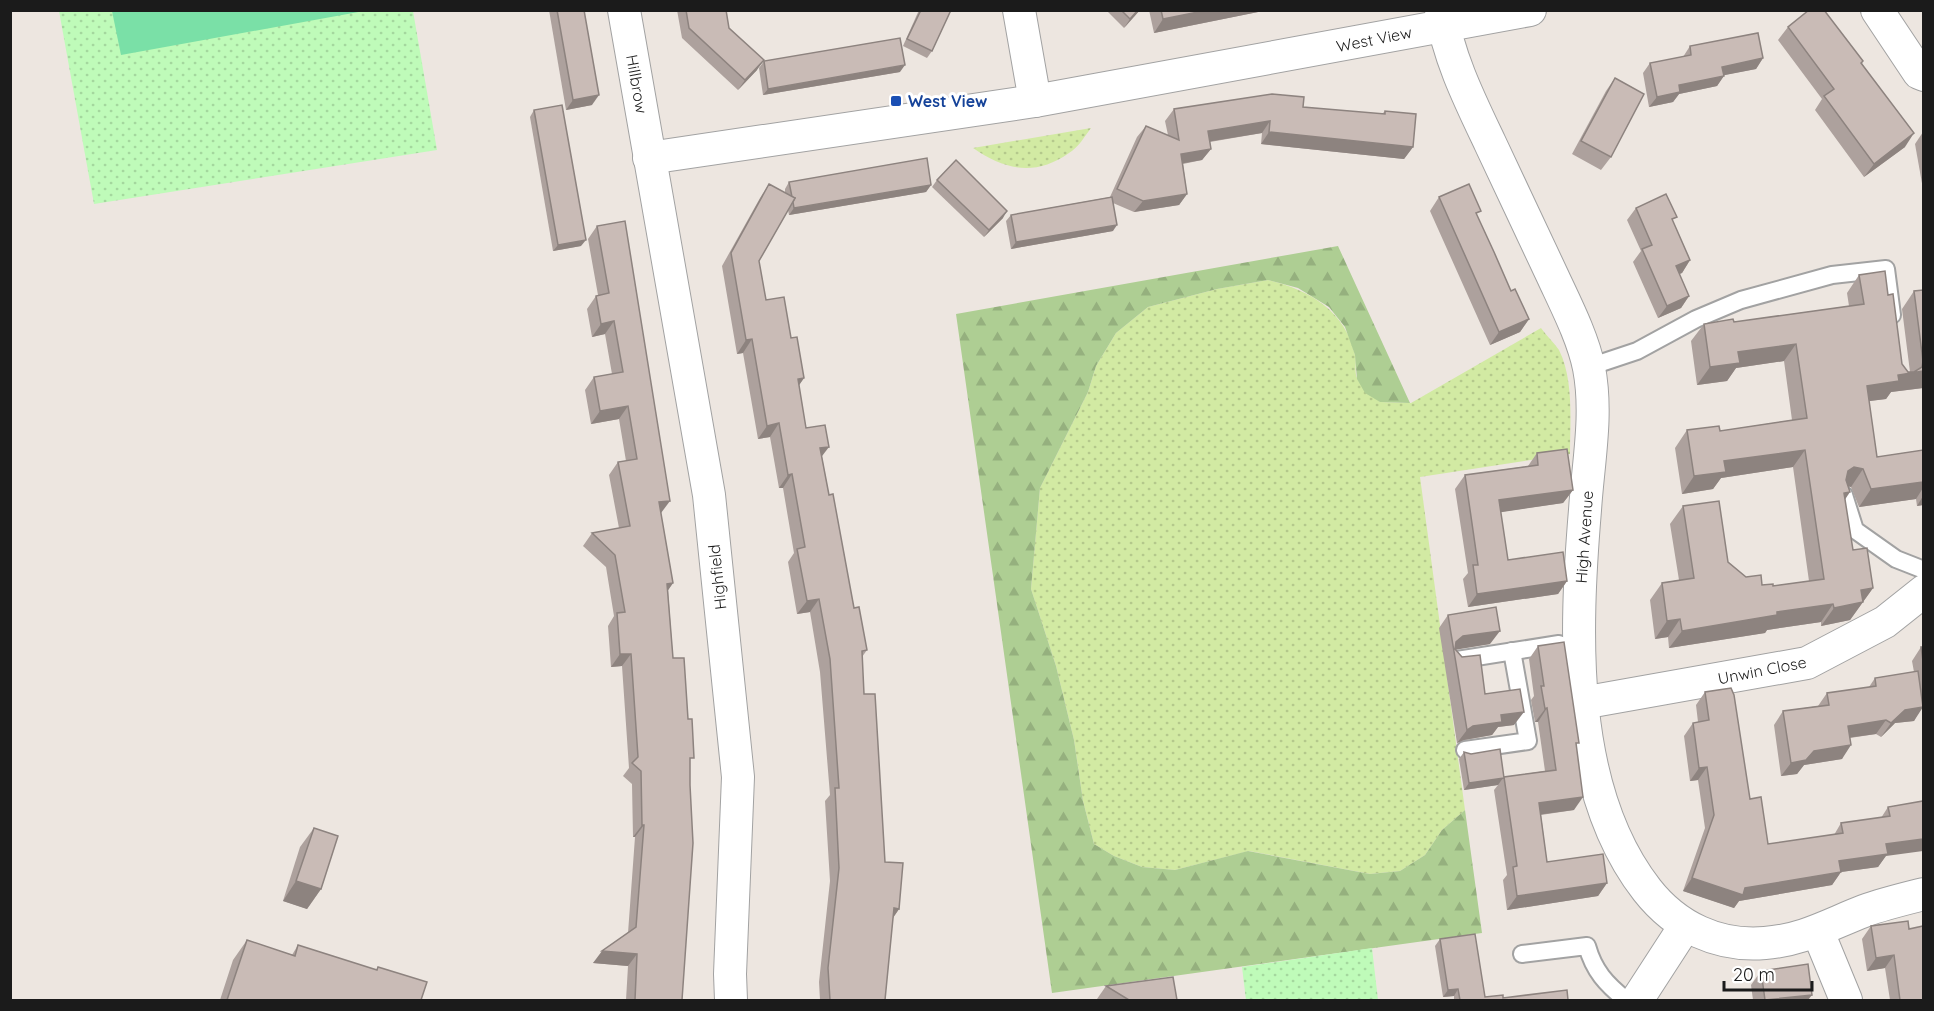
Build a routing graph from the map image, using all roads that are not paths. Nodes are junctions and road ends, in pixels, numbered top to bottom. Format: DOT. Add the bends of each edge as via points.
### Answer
graph roads {
  1 [pos="624,10"];
  2 [pos="1019,10"];
  3 [pos="1530,10"];
  4 [pos="1877,10"];
  5 [pos="1442,18"];
  6 [pos="1923,75"];
  7 [pos="1035,100"];
  8 [pos="649,158"];
  9 [pos="1894,336"];
  10 [pos="1589,367"];
  11 [pos="1844,495"];
  12 [pos="1923,570"];
  13 [pos="1923,591"];
  14 [pos="1580,641"];
  15 [pos="1512,651"];
  16 [pos="1456,660"];
  17 [pos="1582,703"];
  18 [pos="1465,750"];
  19 [pos="1923,894"];
  20 [pos="1685,926"];
  21 [pos="1818,932"];
  22 [pos="1522,954"];
  23 [pos="731,1000"];
  24 [pos="1626,1000"];
  25 [pos="1637,1000"];
  26 [pos="1845,1000"];
  1 -- 8 [label="street, Hillbrow"];
  2 -- 7 [label="street"];
  3 -- 5 [label="street, West View"];
  4 -- 6 [label="street"];
  5 -- 7 [label="street, West View"];
  5 -- 10 [label="street, High Avenue" via="1464,86 1565,304"];
  7 -- 8 [label="street, West View"];
  8 -- 23 [label="street, Highfield" via="709,495 738,777"];
  9 -- 10 [label="lane" via="1886,269 1832,275 1741,300 1637,351"];
  10 -- 14 [label="street, High Avenue" via="1592,431"];
  11 -- 12 [label="lane" via="1855,530 1896,559"];
  13 -- 17 [label="street, Unwin Close" via="1885,622 1807,663"];
  14 -- 15 [label="lane"];
  14 -- 17 [label="street, High Avenue"];
  15 -- 16 [label="lane"];
  15 -- 18 [label="lane" via="1528,741"];
  17 -- 20 [label="street, High Avenue" via="1596,784 1622,851 1663,911"];
  19 -- 21 [label="street, High Avenue" via="1863,911"];
  20 -- 21 [label="street, High Avenue" via="1737,943 1766,943"];
  20 -- 25 [label="street"];
  21 -- 26 [label="street"];
  22 -- 24 [label="lane" via="1587,946 1603,980"];
}
